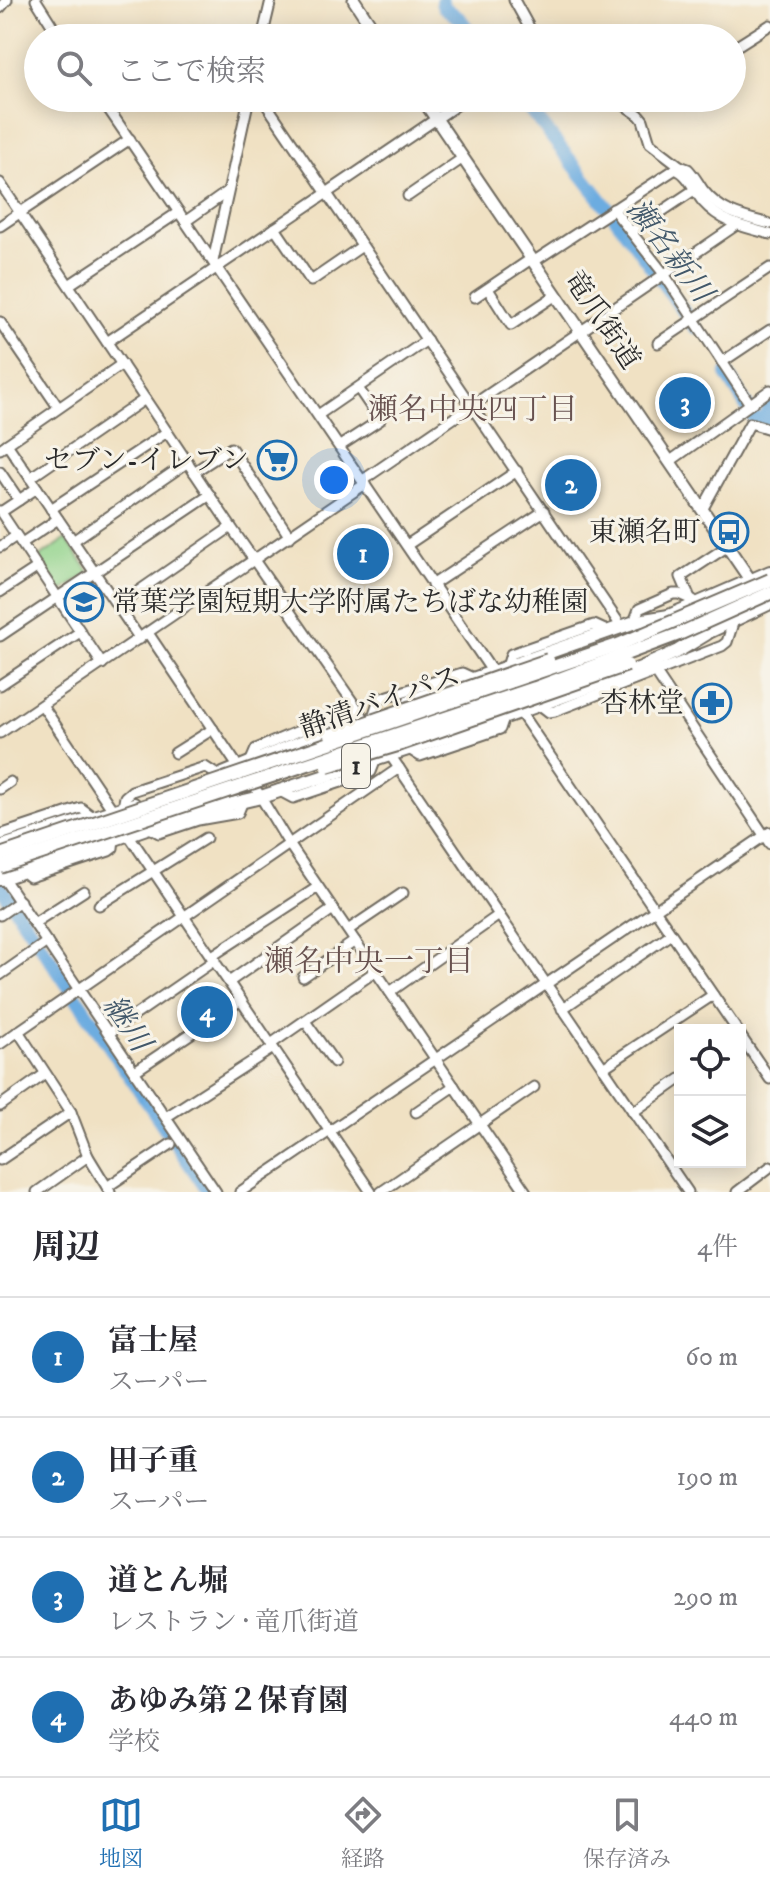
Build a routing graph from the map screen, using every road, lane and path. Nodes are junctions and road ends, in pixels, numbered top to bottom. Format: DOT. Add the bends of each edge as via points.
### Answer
graph roads {
  1 [pos="7,0"];
  2 [pos="36,0"];
  3 [pos="271,0"];
  4 [pos="354,0"];
  5 [pos="514,0"];
  6 [pos="0,8"];
  7 [pos="51,24"];
  8 [pos="265,24"];
  9 [pos="370,24"];
  10 [pos="527,24"];
  11 [pos="770,25"];
  12 [pos="746,40"];
  13 [pos="111,112"];
  14 [pos="246,112"];
  15 [pos="271,112"];
  16 [pos="432,112"];
  17 [pos="444,112"];
  18 [pos="635,112"];
  19 [pos="436,117"];
  20 [pos="130,139"];
  21 [pos="463,158"];
  22 [pos="678,168"];
  23 [pos="0,183"];
  24 [pos="694,190"];
  25 [pos="227,192"];
  26 [pos="325,193"];
  27 [pos="408,196"];
  28 [pos="613,209"];
  29 [pos="20,212"];
  30 [pos="182,217"];
  31 [pos="770,224"];
  32 [pos="0,226"];
  33 [pos="735,226"];
  34 [pos="275,228"];
  35 [pos="631,232"];
  36 [pos="770,234"];
  37 [pos="362,246"];
  38 [pos="532,260"];
  39 [pos="214,264"];
  40 [pos="770,268"];
  41 [pos="664,274"];
  42 [pos="69,285"];
  43 [pos="488,289"];
  44 [pos="556,295"];
  45 [pos="475,297"];
  46 [pos="694,319"];
  47 [pos="0,322"];
  48 [pos="770,330"];
  49 [pos="580,331"];
  50 [pos="427,340"];
  51 [pos="107,342"];
  52 [pos="658,343"];
  53 [pos="722,362"];
  54 [pos="122,364"];
  55 [pos="358,388"];
  56 [pos="770,390"];
  57 [pos="145,399"];
  58 [pos="750,404"];
  59 [pos="473,406"];
  60 [pos="58,407"];
  61 [pos="318,415"];
  62 [pos="770,429"];
  63 [pos="167,432"];
  64 [pos="3,446"];
  65 [pos="340,446"];
  66 [pos="188,462"];
  67 [pos="669,462"];
  68 [pos="517,471"];
  69 [pos="0,472"];
  70 [pos="194,472"];
  71 [pos="30,478"];
  72 [pos="364,482"];
  73 [pos="37,488"];
  74 [pos="210,495"];
  75 [pos="19,500"];
  76 [pos="51,509"];
  77 [pos="702,510"];
  78 [pos="544,511"];
  79 [pos="0,512"];
  80 [pos="58,519"];
  81 [pos="231,527"];
  82 [pos="290,537"];
  83 [pos="19,539"];
  84 [pos="73,541"];
  85 [pos="407,545"];
  86 [pos="728,546"];
  87 [pos="0,547"];
  88 [pos="254,560"];
  89 [pos="38,567"];
  90 [pos="94,572"];
  91 [pos="770,572"];
  92 [pos="751,580"];
  93 [pos="770,580"];
  94 [pos="432,585"];
  95 [pos="0,592"];
  96 [pos="57,597"];
  97 [pos="693,601"];
  98 [pos="769,603"];
  99 [pos="117,606"];
  100 [pos="669,616"];
  101 [pos="734,620"];
  102 [pos="634,622"];
  103 [pos="621,626"];
  104 [pos="80,632"];
  105 [pos="706,634"];
  106 [pos="0,636"];
  107 [pos="144,636"];
  108 [pos="102,664"];
  109 [pos="492,673"];
  110 [pos="656,673"];
  111 [pos="0,685"];
  112 [pos="42,705"];
  113 [pos="540,705"];
  114 [pos="520,712"];
  115 [pos="0,715"];
  116 [pos="369,716"];
  117 [pos="213,729"];
  118 [pos="4,730"];
  119 [pos="175,753"];
  120 [pos="390,755"];
  121 [pos="235,762"];
  122 [pos="399,768"];
  123 [pos="220,778"];
  124 [pos="10,782"];
  125 [pos="0,789"];
  126 [pos="259,794"];
  127 [pos="118,809"];
  128 [pos="93,817"];
  129 [pos="150,821"];
  130 [pos="128,833"];
  131 [pos="0,835"];
  132 [pos="768,837"];
  133 [pos="206,838"];
  134 [pos="289,844"];
  135 [pos="0,847"];
  136 [pos="0,855"];
  137 [pos="154,869"];
  138 [pos="1,874"];
  139 [pos="318,887"];
  140 [pos="84,891"];
  141 [pos="403,893"];
  142 [pos="20,901"];
  143 [pos="99,905"];
  144 [pos="333,909"];
  145 [pos="655,910"];
  146 [pos="0,915"];
  147 [pos="185,915"];
  148 [pos="499,915"];
  149 [pos="34,923"];
  150 [pos="348,930"];
  151 [pos="671,934"];
  152 [pos="355,941"];
  153 [pos="47,942"];
  154 [pos="214,958"];
  155 [pos="376,971"];
  156 [pos="0,975"];
  157 [pos="303,977"];
  158 [pos="229,982"];
  159 [pos="546,984"];
  160 [pos="78,988"];
  161 [pos="390,992"];
  162 [pos="713,995"];
  163 [pos="241,1000"];
  164 [pos="562,1009"];
  165 [pos="305,1021"];
  166 [pos="733,1024"];
  167 [pos="18,1031"];
  168 [pos="109,1033"];
  169 [pos="0,1044"];
  170 [pos="746,1044"];
  171 [pos="272,1046"];
  172 [pos="436,1060"];
  173 [pos="334,1062"];
  174 [pos="603,1068"];
  175 [pos="135,1071"];
  176 [pos="45,1074"];
  177 [pos="770,1079"];
  178 [pos="674,1083"];
  179 [pos="454,1086"];
  180 [pos="534,1087"];
  181 [pos="0,1106"];
  182 [pos="71,1112"];
  183 [pos="416,1112"];
  184 [pos="633,1112"];
  185 [pos="166,1117"];
  186 [pos="480,1125"];
  187 [pos="330,1132"];
  188 [pos="171,1144"];
  189 [pos="88,1156"];
  190 [pos="0,1160"];
  191 [pos="770,1167"];
  192 [pos="108,1190"];
  193 [pos="37,1192"];
  194 [pos="216,1192"];
  195 [pos="240,1192"];
  196 [pos="371,1192"];
  197 [pos="381,1192"];
  198 [pos="526,1192"];
  199 [pos="688,1192"];
  200 [pos="737,1192"];
  1 -- 6 [label="street"];
  2 -- 7 [label="street"];
  3 -- 8 [label="street"];
  4 -- 9 [label="main road"];
  5 -- 10 [label="street"];
  11 -- 12 [label="street"];
  13 -- 20 [label="street"];
  14 -- 25 [label="street"];
  15 -- 26 [label="street"];
  16 -- 19 [label="main road, 竜爪街道"];
  17 -- 19 [label="street"];
  18 -- 22 [label="street" via="650,143"];
  19 -- 21 [label="main road, 竜爪街道"];
  19 -- 26 [label="street"];
  20 -- 29 [label="street"];
  20 -- 30 [label="street"];
  21 -- 27 [label="street"];
  21 -- 38 [label="main road, 竜爪街道"];
  22 -- 24 [label="street"];
  22 -- 28 [label="street"];
  22 -- 31 [label="street" via="688,169 720,207"];
  23 -- 29 [label="street"];
  24 -- 33 [label="street"];
  24 -- 35 [label="street"];
  25 -- 30 [label="street"];
  25 -- 39 [label="street"];
  26 -- 34 [label="street"];
  26 -- 37 [label="street"];
  28 -- 35 [label="street"];
  28 -- 38 [label="street"];
  29 -- 32 [label="street"];
  29 -- 42 [label="street"];
  30 -- 39 [label="street"];
  30 -- 42 [label="street"];
  33 -- 36 [label="street"];
  33 -- 41 [label="street"];
  34 -- 37 [label="street" via="311,281"];
  34 -- 39 [label="street"];
  35 -- 41 [label="street"];
  37 -- 50 [label="street"];
  38 -- 43 [label="street"];
  38 -- 44 [label="main road, 竜爪街道"];
  39 -- 51 [label="street"];
  39 -- 61 [label="street"];
  40 -- 46 [label="street"];
  41 -- 46 [label="street"];
  41 -- 49 [label="street"];
  42 -- 51 [label="street"];
  43 -- 44 [label="street" via="511,325"];
  43 -- 45 [label="street"];
  44 -- 49 [label="main road, 竜爪街道"];
  46 -- 52 [label="street"];
  46 -- 53 [label="street"];
  47 -- 60 [label="street"];
  48 -- 53 [label="street"];
  49 -- 59 [label="street"];
  49 -- 67 [label="main road, 竜爪街道"];
  50 -- 55 [label="street"];
  50 -- 59 [label="street"];
  51 -- 54 [label="street"];
  53 -- 58 [label="street"];
  54 -- 57 [label="street"];
  54 -- 60 [label="street"];
  55 -- 61 [label="street"];
  55 -- 65 [label="street" via="380,420"];
  56 -- 58 [label="street"];
  57 -- 63 [label="street"];
  57 -- 71 [label="street"];
  58 -- 67 [label="street"];
  59 -- 68 [label="street"];
  59 -- 72 [label="street"];
  60 -- 64 [label="street"];
  61 -- 65 [label="street"];
  62 -- 77 [label="street" via="750,423"];
  63 -- 66 [label="street"];
  63 -- 76 [label="street"];
  64 -- 71 [label="street"];
  65 -- 72 [label="street"];
  66 -- 70 [label="street"];
  66 -- 84 [label="street"];
  67 -- 77 [label="main road, 竜爪街道"];
  68 -- 78 [label="street"];
  68 -- 85 [label="street"];
  69 -- 75 [label="street"];
  70 -- 74 [label="street"];
  70 -- 82 [label="street" via="231,448"];
  71 -- 73 [label="street"];
  72 -- 82 [label="street"];
  72 -- 85 [label="street"];
  73 -- 75 [label="street"];
  73 -- 76 [label="street"];
  74 -- 81 [label="street"];
  74 -- 90 [label="street"];
  75 -- 79 [label="street"];
  76 -- 80 [label="street"];
  77 -- 86 [label="main road, 竜爪街道"];
  78 -- 94 [label="street"];
  78 -- 103 [label="street"];
  79 -- 83 [label="street"];
  80 -- 83 [label="street"];
  80 -- 84 [label="street"];
  81 -- 88 [label="street"];
  81 -- 99 [label="street"];
  82 -- 88 [label="street"];
  83 -- 87 [label="street"];
  83 -- 89 [label="street"];
  84 -- 90 [label="street"];
  85 -- 94 [label="street"];
  86 -- 92 [label="main road, 竜爪街道"];
  86 -- 97 [label="street" via="681,577"];
  88 -- 107 [label="street"];
  88 -- 116 [label="street"];
  89 -- 95 [label="street"];
  89 -- 96 [label="street"];
  90 -- 96 [label="street"];
  90 -- 99 [label="street"];
  91 -- 92 [label="highway, 1"];
  92 -- 97 [label="highway, 1"];
  92 -- 98 [label="main road, 竜爪街道"];
  93 -- 123 [label="highway, 静清バイパス / 1, bridge" via="618,645"];
  94 -- 109 [label="street"];
  96 -- 104 [label="street"];
  96 -- 106 [label="street"];
  97 -- 100 [label="highway, 1"];
  97 -- 102 [label="street" via="673,594 639,609"];
  98 -- 101 [label="highway, 1"];
  98 -- 129 [label="highway, 静清バイパス / 1, bridge"];
  99 -- 107 [label="street"];
  100 -- 102 [label="highway, 1"];
  100 -- 123 [label="highway, 1, bridge"];
  101 -- 105 [label="highway, 1"];
  101 -- 110 [label="street" via="722,646"];
  102 -- 103 [label="highway, 1"];
  103 -- 109 [label="highway, 1"];
  104 -- 108 [label="street"];
  104 -- 111 [label="street"];
  105 -- 113 [label="highway, 1" via="641,668"];
  105 -- 129 [label="highway, bridge" via="365,755"];
  107 -- 108 [label="street"];
  107 -- 117 [label="street"];
  108 -- 112 [label="street"];
  109 -- 114 [label="street"];
  109 -- 116 [label="highway, 1"];
  110 -- 113 [label="street" via="555,711"];
  110 -- 132 [label="street"];
  112 -- 118 [label="street"];
  112 -- 127 [label="street"];
  113 -- 114 [label="highway, 1"];
  114 -- 120 [label="highway, 1"];
  114 -- 145 [label="street"];
  115 -- 118 [label="street"];
  116 -- 120 [label="street"];
  116 -- 123 [label="highway, 1"];
  117 -- 119 [label="street"];
  117 -- 121 [label="street"];
  120 -- 122 [label="street"];
  120 -- 126 [label="highway, 1"];
  122 -- 134 [label="street"];
  122 -- 148 [label="street"];
  123 -- 127 [label="highway, 1"];
  123 -- 136 [label="highway, 静清バイパス / 1, bridge"];
  124 -- 125 [label="street"];
  126 -- 129 [label="highway, 1"];
  126 -- 134 [label="street"];
  127 -- 128 [label="highway, 1"];
  127 -- 130 [label="street"];
  128 -- 131 [label="street" via="81,808"];
  128 -- 135 [label="highway, 1"];
  129 -- 130 [label="highway, 1"];
  129 -- 138 [label="highway, 静清バイパス / 1, bridge"];
  130 -- 137 [label="street"];
  130 -- 138 [label="highway, 1"];
  132 -- 145 [label="street"];
  133 -- 137 [label="street"];
  134 -- 139 [label="street"];
  134 -- 147 [label="street"];
  137 -- 143 [label="street"];
  137 -- 147 [label="street"];
  138 -- 142 [label="street"];
  139 -- 144 [label="street"];
  139 -- 154 [label="street"];
  140 -- 149 [label="street"];
  141 -- 150 [label="street"];
  142 -- 146 [label="street"];
  142 -- 149 [label="street"];
  144 -- 150 [label="street"];
  144 -- 158 [label="street"];
  145 -- 151 [label="street"];
  145 -- 159 [label="street"];
  147 -- 154 [label="street"];
  147 -- 160 [label="street"];
  148 -- 159 [label="street"];
  148 -- 161 [label="street"];
  149 -- 153 [label="street"];
  150 -- 152 [label="street"];
  151 -- 162 [label="street"];
  151 -- 164 [label="street"];
  152 -- 155 [label="street"];
  152 -- 157 [label="street"];
  153 -- 156 [label="street"];
  153 -- 160 [label="street"];
  154 -- 158 [label="street"];
  154 -- 168 [label="street"];
  155 -- 161 [label="street"];
  155 -- 165 [label="street"];
  158 -- 163 [label="street"];
  159 -- 164 [label="street"];
  159 -- 172 [label="street"];
  160 -- 167 [label="street"];
  160 -- 168 [label="street"];
  161 -- 172 [label="street"];
  162 -- 166 [label="street"];
  162 -- 174 [label="street"];
  163 -- 171 [label="street"];
  163 -- 175 [label="street"];
  164 -- 174 [label="street"];
  165 -- 171 [label="street"];
  165 -- 173 [label="street"];
  167 -- 169 [label="street"];
  167 -- 176 [label="street"];
  168 -- 175 [label="street"];
  170 -- 177 [label="street"];
  171 -- 185 [label="street"];
  171 -- 187 [label="street"];
  172 -- 179 [label="street"];
  172 -- 187 [label="street"];
  174 -- 184 [label="street"];
  175 -- 185 [label="street"];
  176 -- 181 [label="street"];
  176 -- 182 [label="street"];
  178 -- 184 [label="street"];
  179 -- 183 [label="street"];
  179 -- 186 [label="street"];
  180 -- 186 [label="street"];
  182 -- 189 [label="street"];
  182 -- 190 [label="street"];
  184 -- 199 [label="street"];
  185 -- 194 [label="street"];
  186 -- 197 [label="street"];
  186 -- 198 [label="street"];
  187 -- 195 [label="street"];
  187 -- 196 [label="street"];
  188 -- 192 [label="street"];
  189 -- 192 [label="street"];
  189 -- 193 [label="street"];
  191 -- 200 [label="street"];
}
